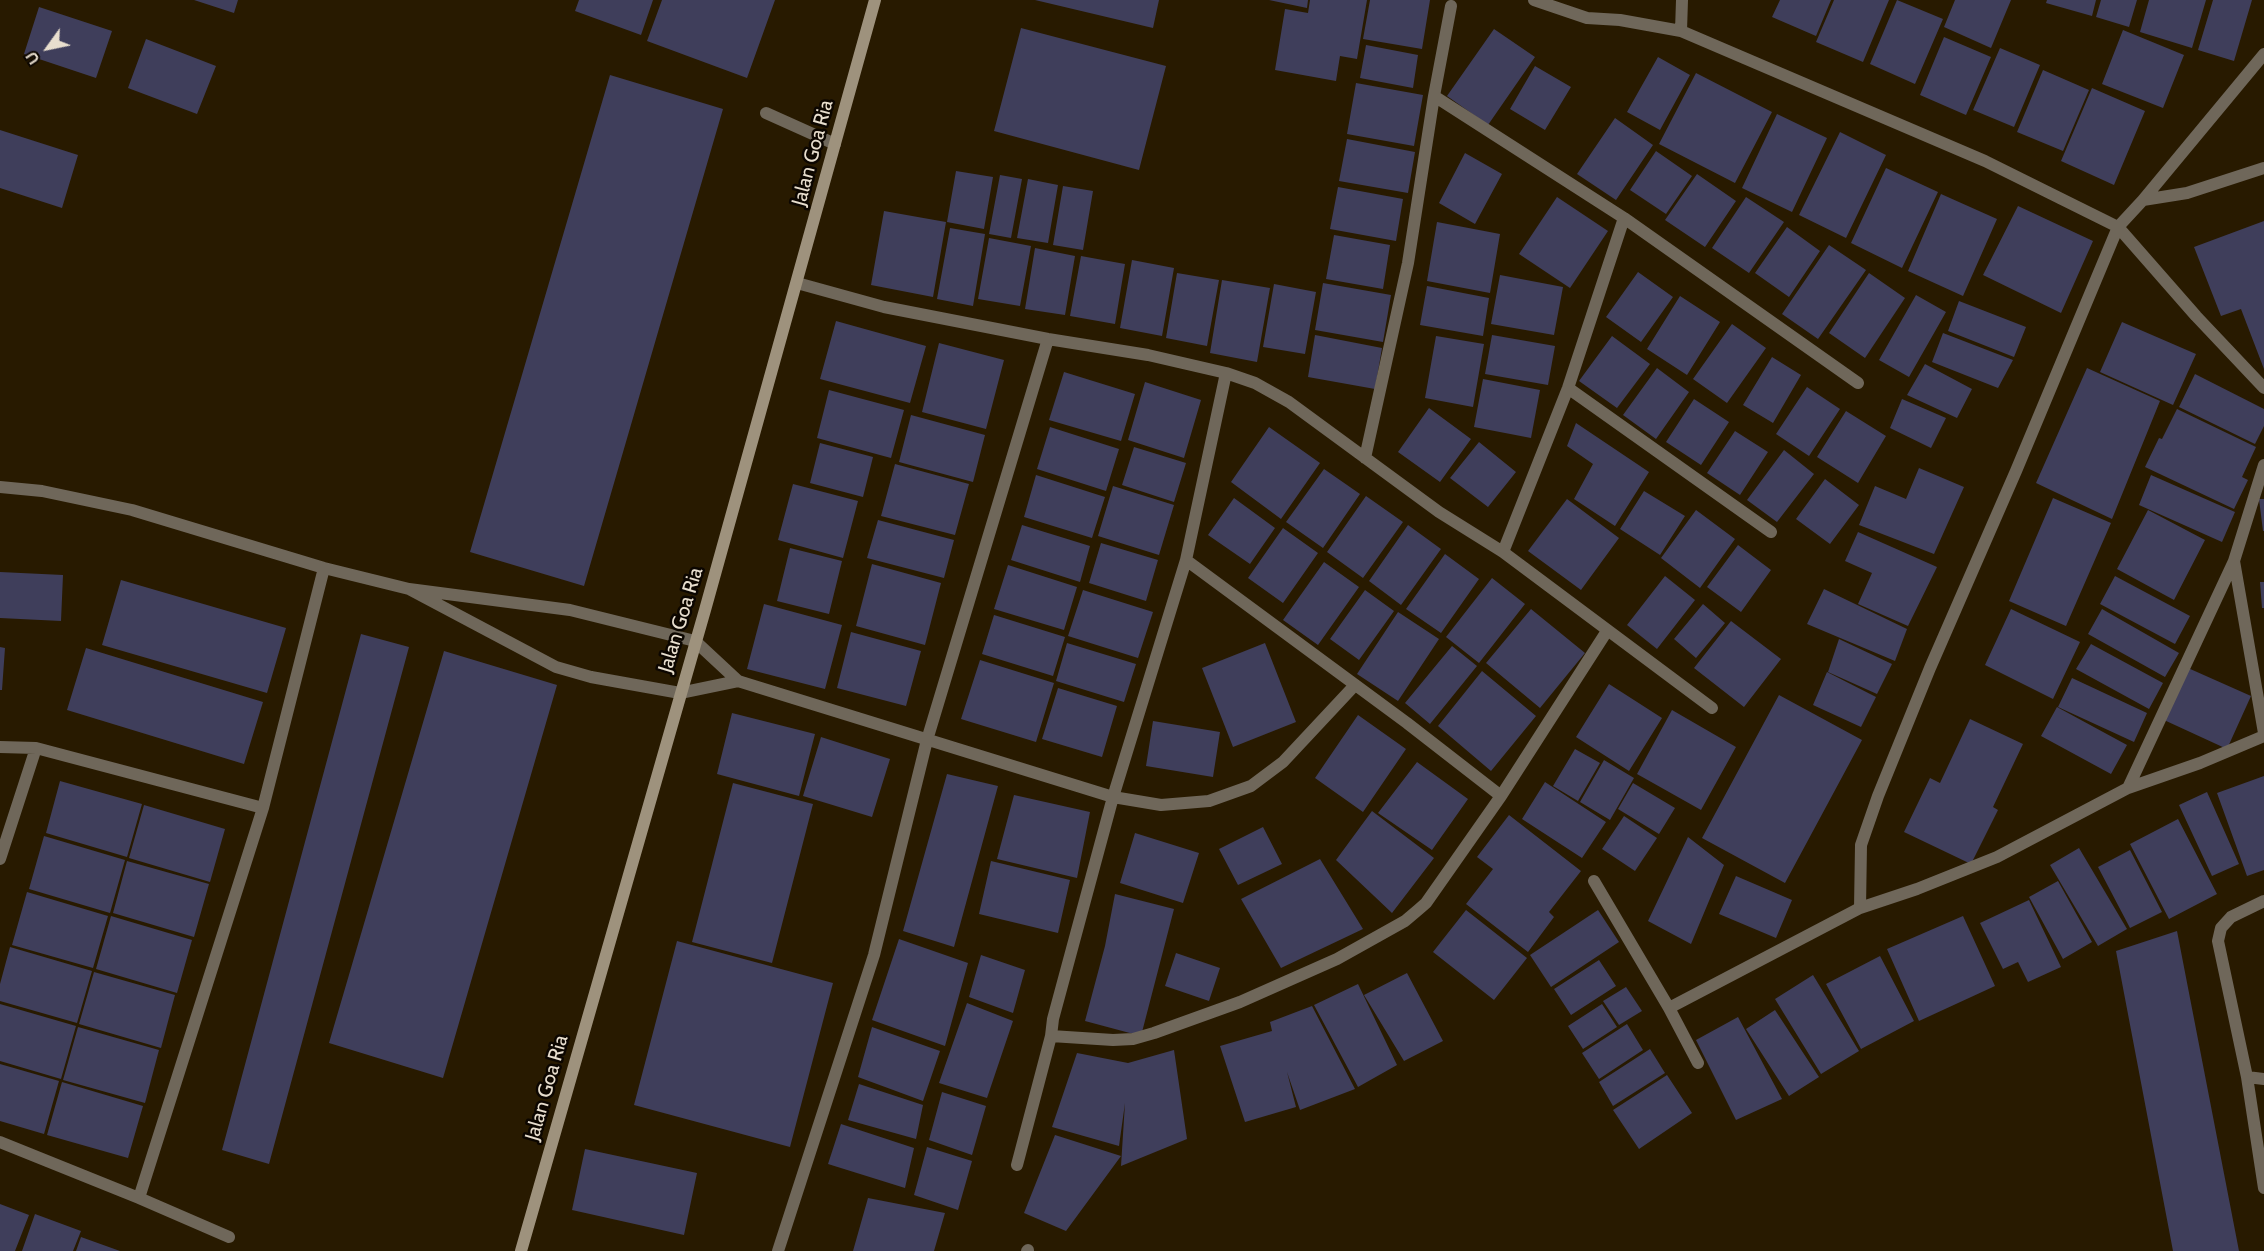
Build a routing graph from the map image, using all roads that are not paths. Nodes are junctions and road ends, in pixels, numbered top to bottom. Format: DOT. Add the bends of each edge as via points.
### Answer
graph roads {
  1 [pos="875,0"];
  2 [pos="1534,0"];
  3 [pos="1682,0"];
  4 [pos="1451,6"];
  5 [pos="1680,31"];
  6 [pos="2264,54"];
  7 [pos="1434,96"];
  8 [pos="766,113"];
  9 [pos="835,144"];
  10 [pos="2264,168"];
  11 [pos="2143,200"];
  12 [pos="1624,218"];
  13 [pos="2118,227"];
  14 [pos="797,283"];
  15 [pos="1048,339"];
  16 [pos="1226,373"];
  17 [pos="1858,383"];
  18 [pos="1568,388"];
  19 [pos="2264,388"];
  20 [pos="1365,458"];
  21 [pos="2264,465"];
  22 [pos="0,487"];
  23 [pos="1771,532"];
  24 [pos="1503,552"];
  25 [pos="1186,560"];
  26 [pos="2234,561"];
  27 [pos="324,568"];
  28 [pos="409,589"];
  29 [pos="1607,631"];
  30 [pos="695,641"];
  31 [pos="738,681"];
  32 [pos="1355,686"];
  33 [pos="680,693"];
  34 [pos="1712,708"];
  35 [pos="2264,734"];
  36 [pos="927,740"];
  37 [pos="0,747"];
  38 [pos="36,748"];
  39 [pos="2127,788"];
  40 [pos="1501,796"];
  41 [pos="1113,797"];
  42 [pos="263,808"];
  43 [pos="0,859"];
  44 [pos="1594,881"];
  45 [pos="2264,901"];
  46 [pos="1860,908"];
  47 [pos="1669,1008"];
  48 [pos="1051,1036"];
  49 [pos="1698,1063"];
  50 [pos="2247,1077"];
  51 [pos="2264,1079"];
  52 [pos="0,1142"];
  53 [pos="1017,1165"];
  54 [pos="2264,1188"];
  55 [pos="139,1198"];
  56 [pos="229,1237"];
  57 [pos="521,1251"];
  58 [pos="778,1251"];
  1 -- 9 [label="main road, Jalan Goa Ria"];
  2 -- 5 [label="street" via="1587,18"];
  3 -- 5 [label="street"];
  4 -- 7 [label="street"];
  5 -- 13 [label="street" via="1985,161"];
  6 -- 11 [label="street"];
  7 -- 12 [label="street"];
  7 -- 20 [label="street" via="1408,263"];
  8 -- 9 [label="street"];
  9 -- 14 [label="main road, Jalan Goa Ria"];
  10 -- 11 [label="street" via="2187,193"];
  11 -- 13 [label="street"];
  12 -- 17 [label="street"];
  12 -- 18 [label="street"];
  13 -- 19 [label="street"];
  13 -- 46 [label="street" via="1878,796 1861,845"];
  14 -- 15 [label="street" via="884,307"];
  14 -- 30 [label="main road, Jalan Goa Ria"];
  15 -- 16 [label="street" via="1148,355"];
  15 -- 36 [label="street"];
  16 -- 20 [label="street" via="1255,383 1288,402"];
  16 -- 25 [label="street"];
  18 -- 23 [label="street"];
  18 -- 24 [label="street"];
  20 -- 24 [label="street"];
  21 -- 26 [label="street"];
  22 -- 27 [label="street" via="42,491 132,510"];
  24 -- 29 [label="street"];
  25 -- 32 [label="street"];
  25 -- 41 [label="street"];
  26 -- 35 [label="street"];
  26 -- 39 [label="street"];
  27 -- 28 [label="street"];
  27 -- 42 [label="street"];
  28 -- 30 [label="street" via="570,610"];
  28 -- 33 [label="street" via="556,667"];
  29 -- 34 [label="street"];
  29 -- 40 [label="street"];
  30 -- 31 [label="street"];
  30 -- 33 [label="main road, Jalan Goa Ria"];
  31 -- 33 [label="street"];
  31 -- 36 [label="street"];
  32 -- 40 [label="street"];
  32 -- 41 [label="street" via="1283,762 1251,786 1209,801 1161,805"];
  33 -- 57 [label="main road, Jalan Goa Ria"];
  35 -- 39 [label="street" via="2200,763"];
  36 -- 41 [label="street"];
  36 -- 58 [label="street" via="874,955"];
  37 -- 38 [label="street"];
  38 -- 42 [label="street"];
  38 -- 43 [label="street"];
  39 -- 46 [label="street" via="1997,857"];
  40 -- 48 [label="street" via="1426,903 1405,921 1337,959 1240,1002 1143,1036 1113,1040"];
  41 -- 48 [label="street"];
  42 -- 55 [label="street"];
  44 -- 47 [label="street"];
  45 -- 50 [label="street" via="2231,917 2221,928 2218,941"];
  46 -- 47 [label="street"];
  47 -- 49 [label="street"];
  48 -- 53 [label="street"];
  50 -- 51 [label="street"];
  50 -- 54 [label="street"];
  52 -- 55 [label="street"];
  55 -- 56 [label="street"];
}
